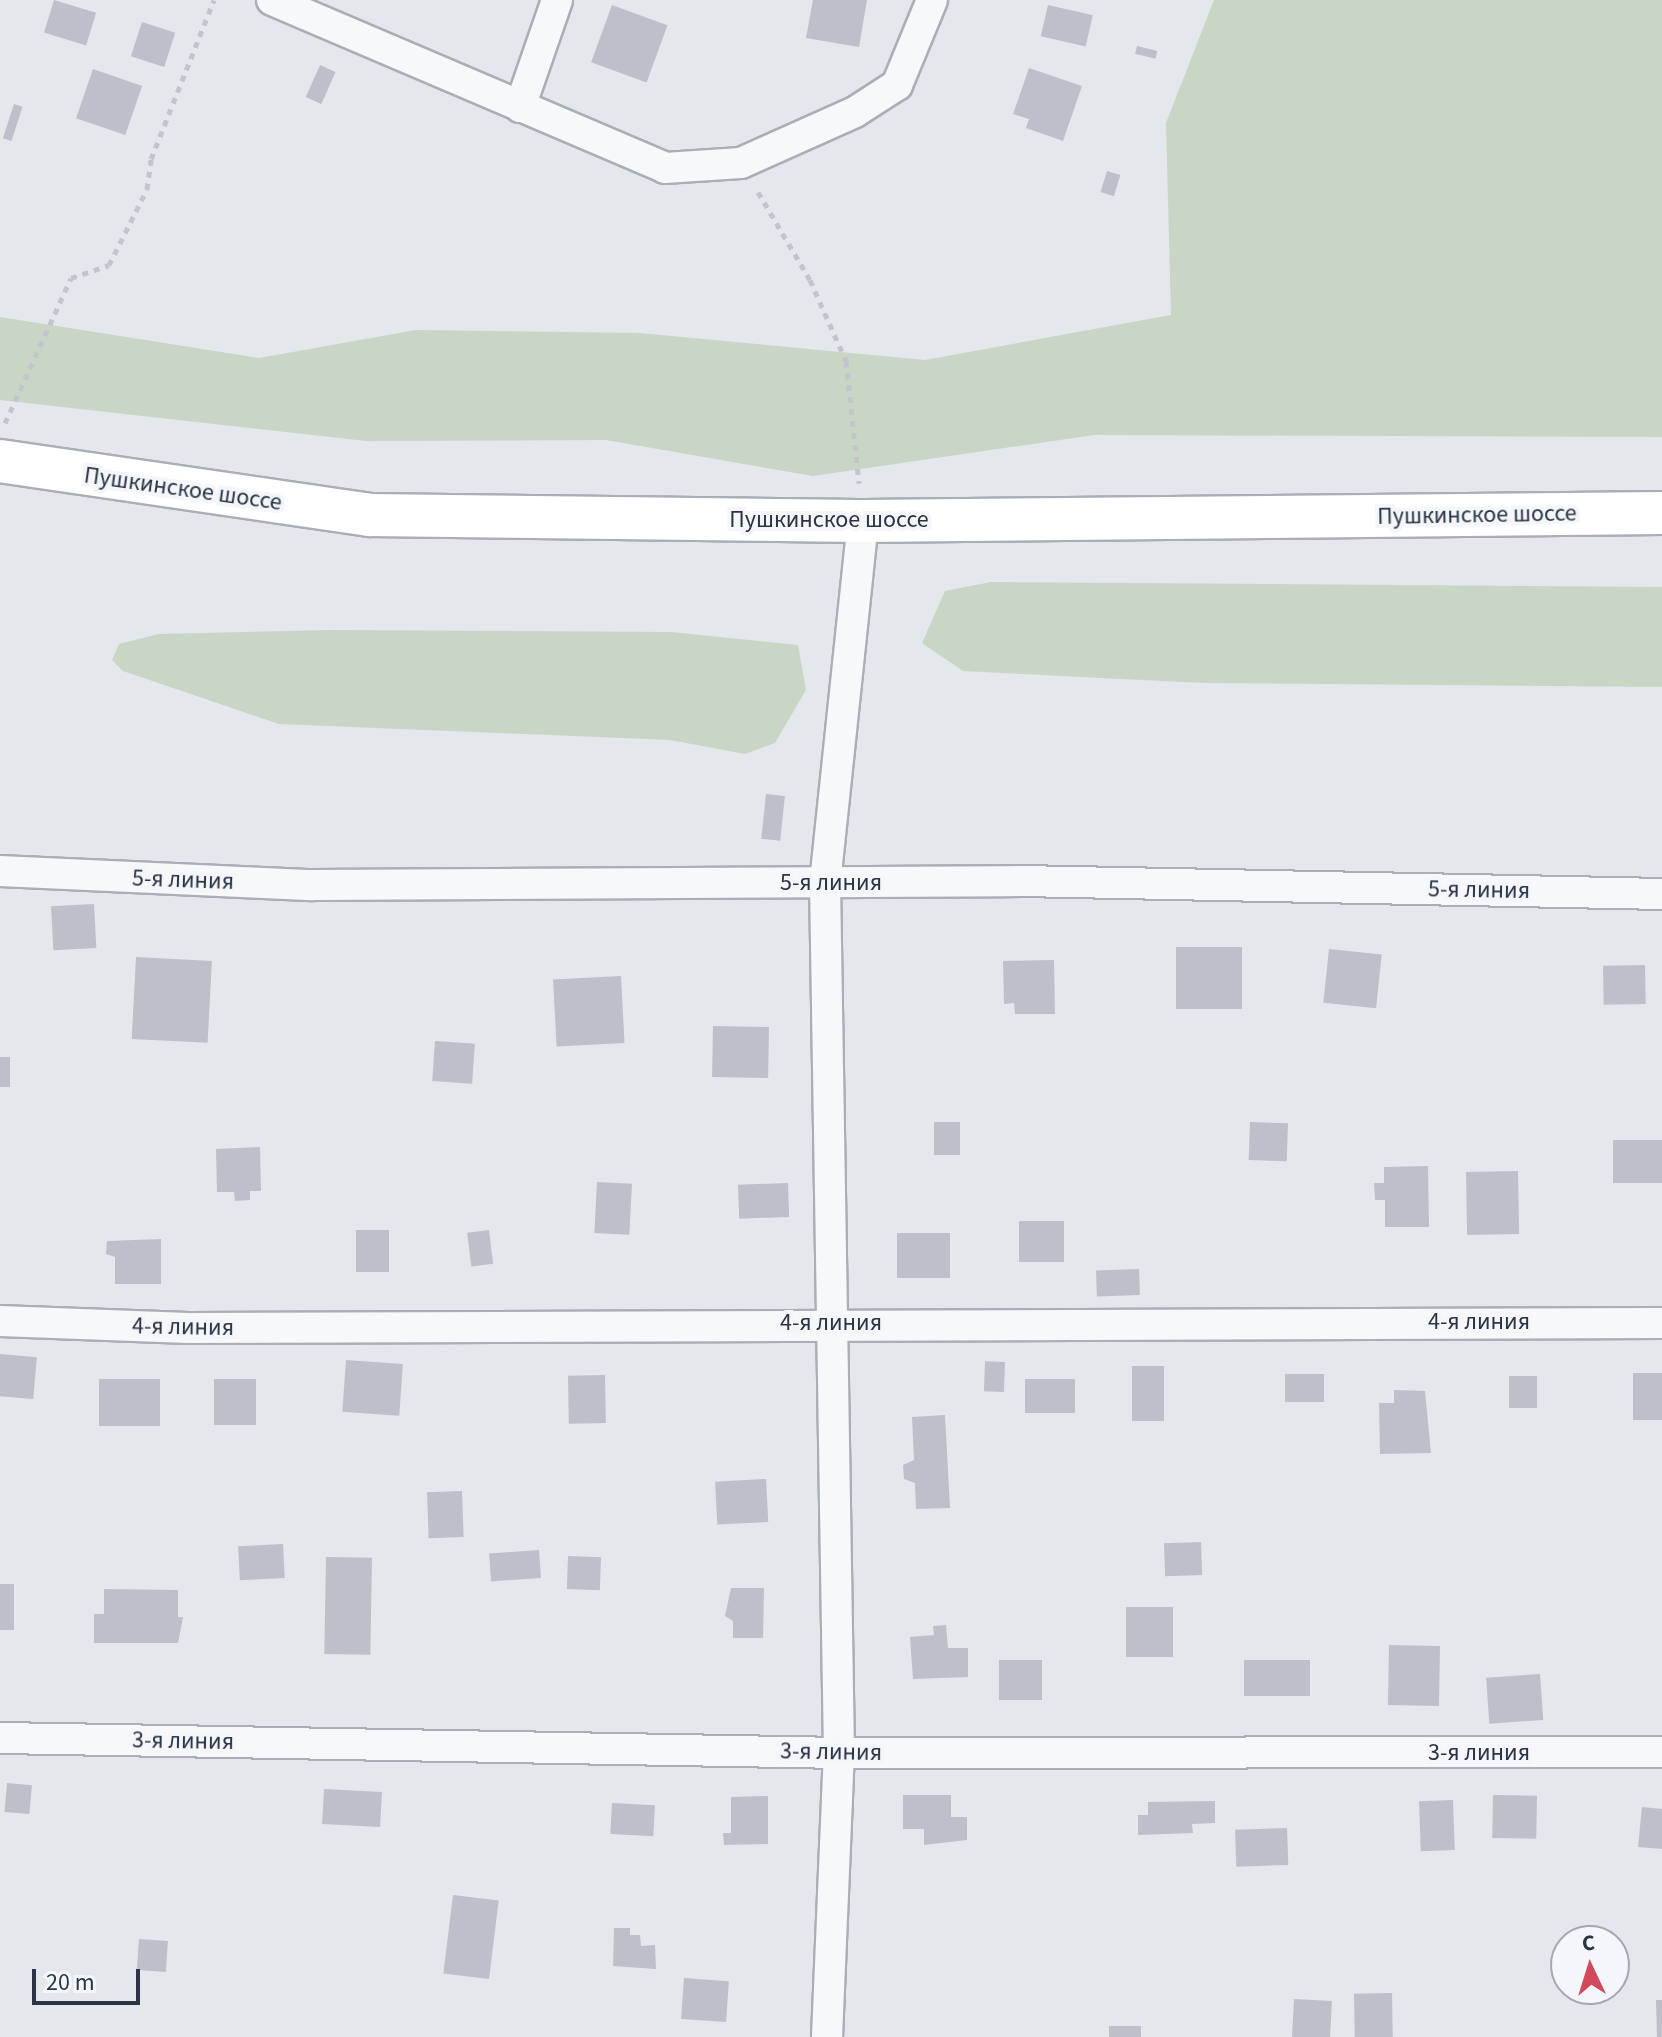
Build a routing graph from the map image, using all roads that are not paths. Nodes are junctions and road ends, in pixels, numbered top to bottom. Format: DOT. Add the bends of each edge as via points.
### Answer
graph roads {
  1 [pos="272,0"];
  2 [pos="557,0"];
  3 [pos="932,0"];
  4 [pos="520,107"];
  5 [pos="2,444"];
  6 [pos="1662,513"];
  7 [pos="863,521"];
  8 [pos="0,871"];
  9 [pos="825,883"];
  10 [pos="1662,894"];
  11 [pos="0,1321"];
  12 [pos="835,1323"];
  13 [pos="1662,1323"];
  14 [pos="0,1738"];
  15 [pos="1662,1752"];
  16 [pos="839,1753"];
  17 [pos="827,2037"];
  1 -- 4 [label="street"];
  2 -- 4 [label="street"];
  3 -- 4 [label="street" via="897,85 855,112 741,163 665,168"];
  5 -- 7 [label="main road, Пушкинское шоссе" via="369,515"];
  6 -- 7 [label="main road, Пушкинское шоссе"];
  7 -- 9 [label="street"];
  8 -- 9 [label="street, 5-я линия" via="313,885"];
  9 -- 10 [label="street, 5-я линия"];
  9 -- 12 [label="street"];
  11 -- 12 [label="street, 4-я линия" via="188,1328"];
  12 -- 13 [label="street, 4-я линия"];
  12 -- 16 [label="street"];
  14 -- 16 [label="street, 3-я линия"];
  15 -- 16 [label="street, 3-я линия"];
  16 -- 17 [label="street"];
}
